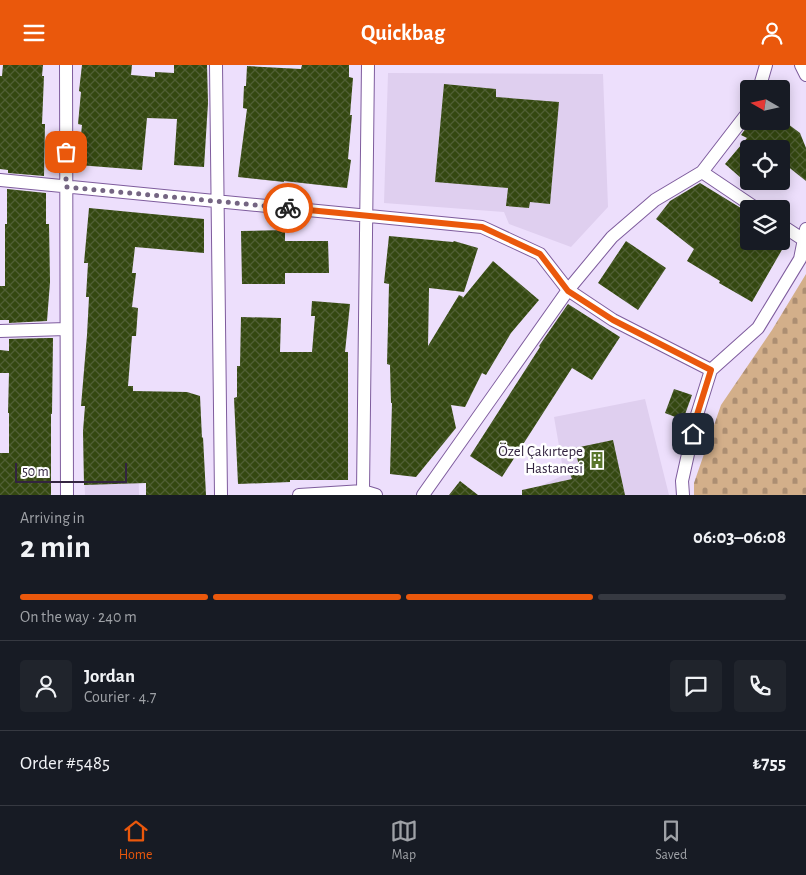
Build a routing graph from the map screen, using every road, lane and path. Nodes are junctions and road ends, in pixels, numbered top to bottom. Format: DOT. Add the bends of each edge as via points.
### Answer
graph roads {
  1 [pos="66,65"];
  2 [pos="216,65"];
  3 [pos="368,65"];
  4 [pos="766,65"];
  5 [pos="801,65"];
  6 [pos="806,75"];
  7 [pos="762,80"];
  8 [pos="740,123"];
  9 [pos="702,172"];
  10 [pos="0,180"];
  11 [pos="66,187"];
  12 [pos="744,200"];
  13 [pos="217,201"];
  14 [pos="366,215"];
  15 [pos="790,229"];
  16 [pos="805,235"];
  17 [pos="568,291"];
  18 [pos="66,329"];
  19 [pos="0,331"];
  20 [pos="711,370"];
  21 [pos="363,491"];
  22 [pos="67,495"];
  23 [pos="221,495"];
  24 [pos="299,495"];
  25 [pos="376,495"];
  26 [pos="422,495"];
  27 [pos="683,495"];
  1 -- 11 [label="street"];
  2 -- 13 [label="street"];
  3 -- 14 [label="street"];
  4 -- 7 [label="street"];
  5 -- 6 [label="street"];
  8 -- 9 [label="street"];
  9 -- 12 [label="street"];
  9 -- 17 [label="street" via="655,200 612,237"];
  10 -- 11 [label="street"];
  11 -- 13 [label="street"];
  11 -- 18 [label="street"];
  13 -- 14 [label="street"];
  13 -- 23 [label="street"];
  14 -- 17 [label="street" via="482,227 540,254"];
  14 -- 21 [label="street"];
  15 -- 16 [label="street"];
  16 -- 20 [label="street" via="800,259 758,328"];
  17 -- 20 [label="street" via="613,320"];
  17 -- 26 [label="street"];
  18 -- 19 [label="street"];
  18 -- 22 [label="street"];
  20 -- 27 [label="street" via="696,418 682,481"];
  21 -- 24 [label="street"];
  21 -- 25 [label="street"];
}
